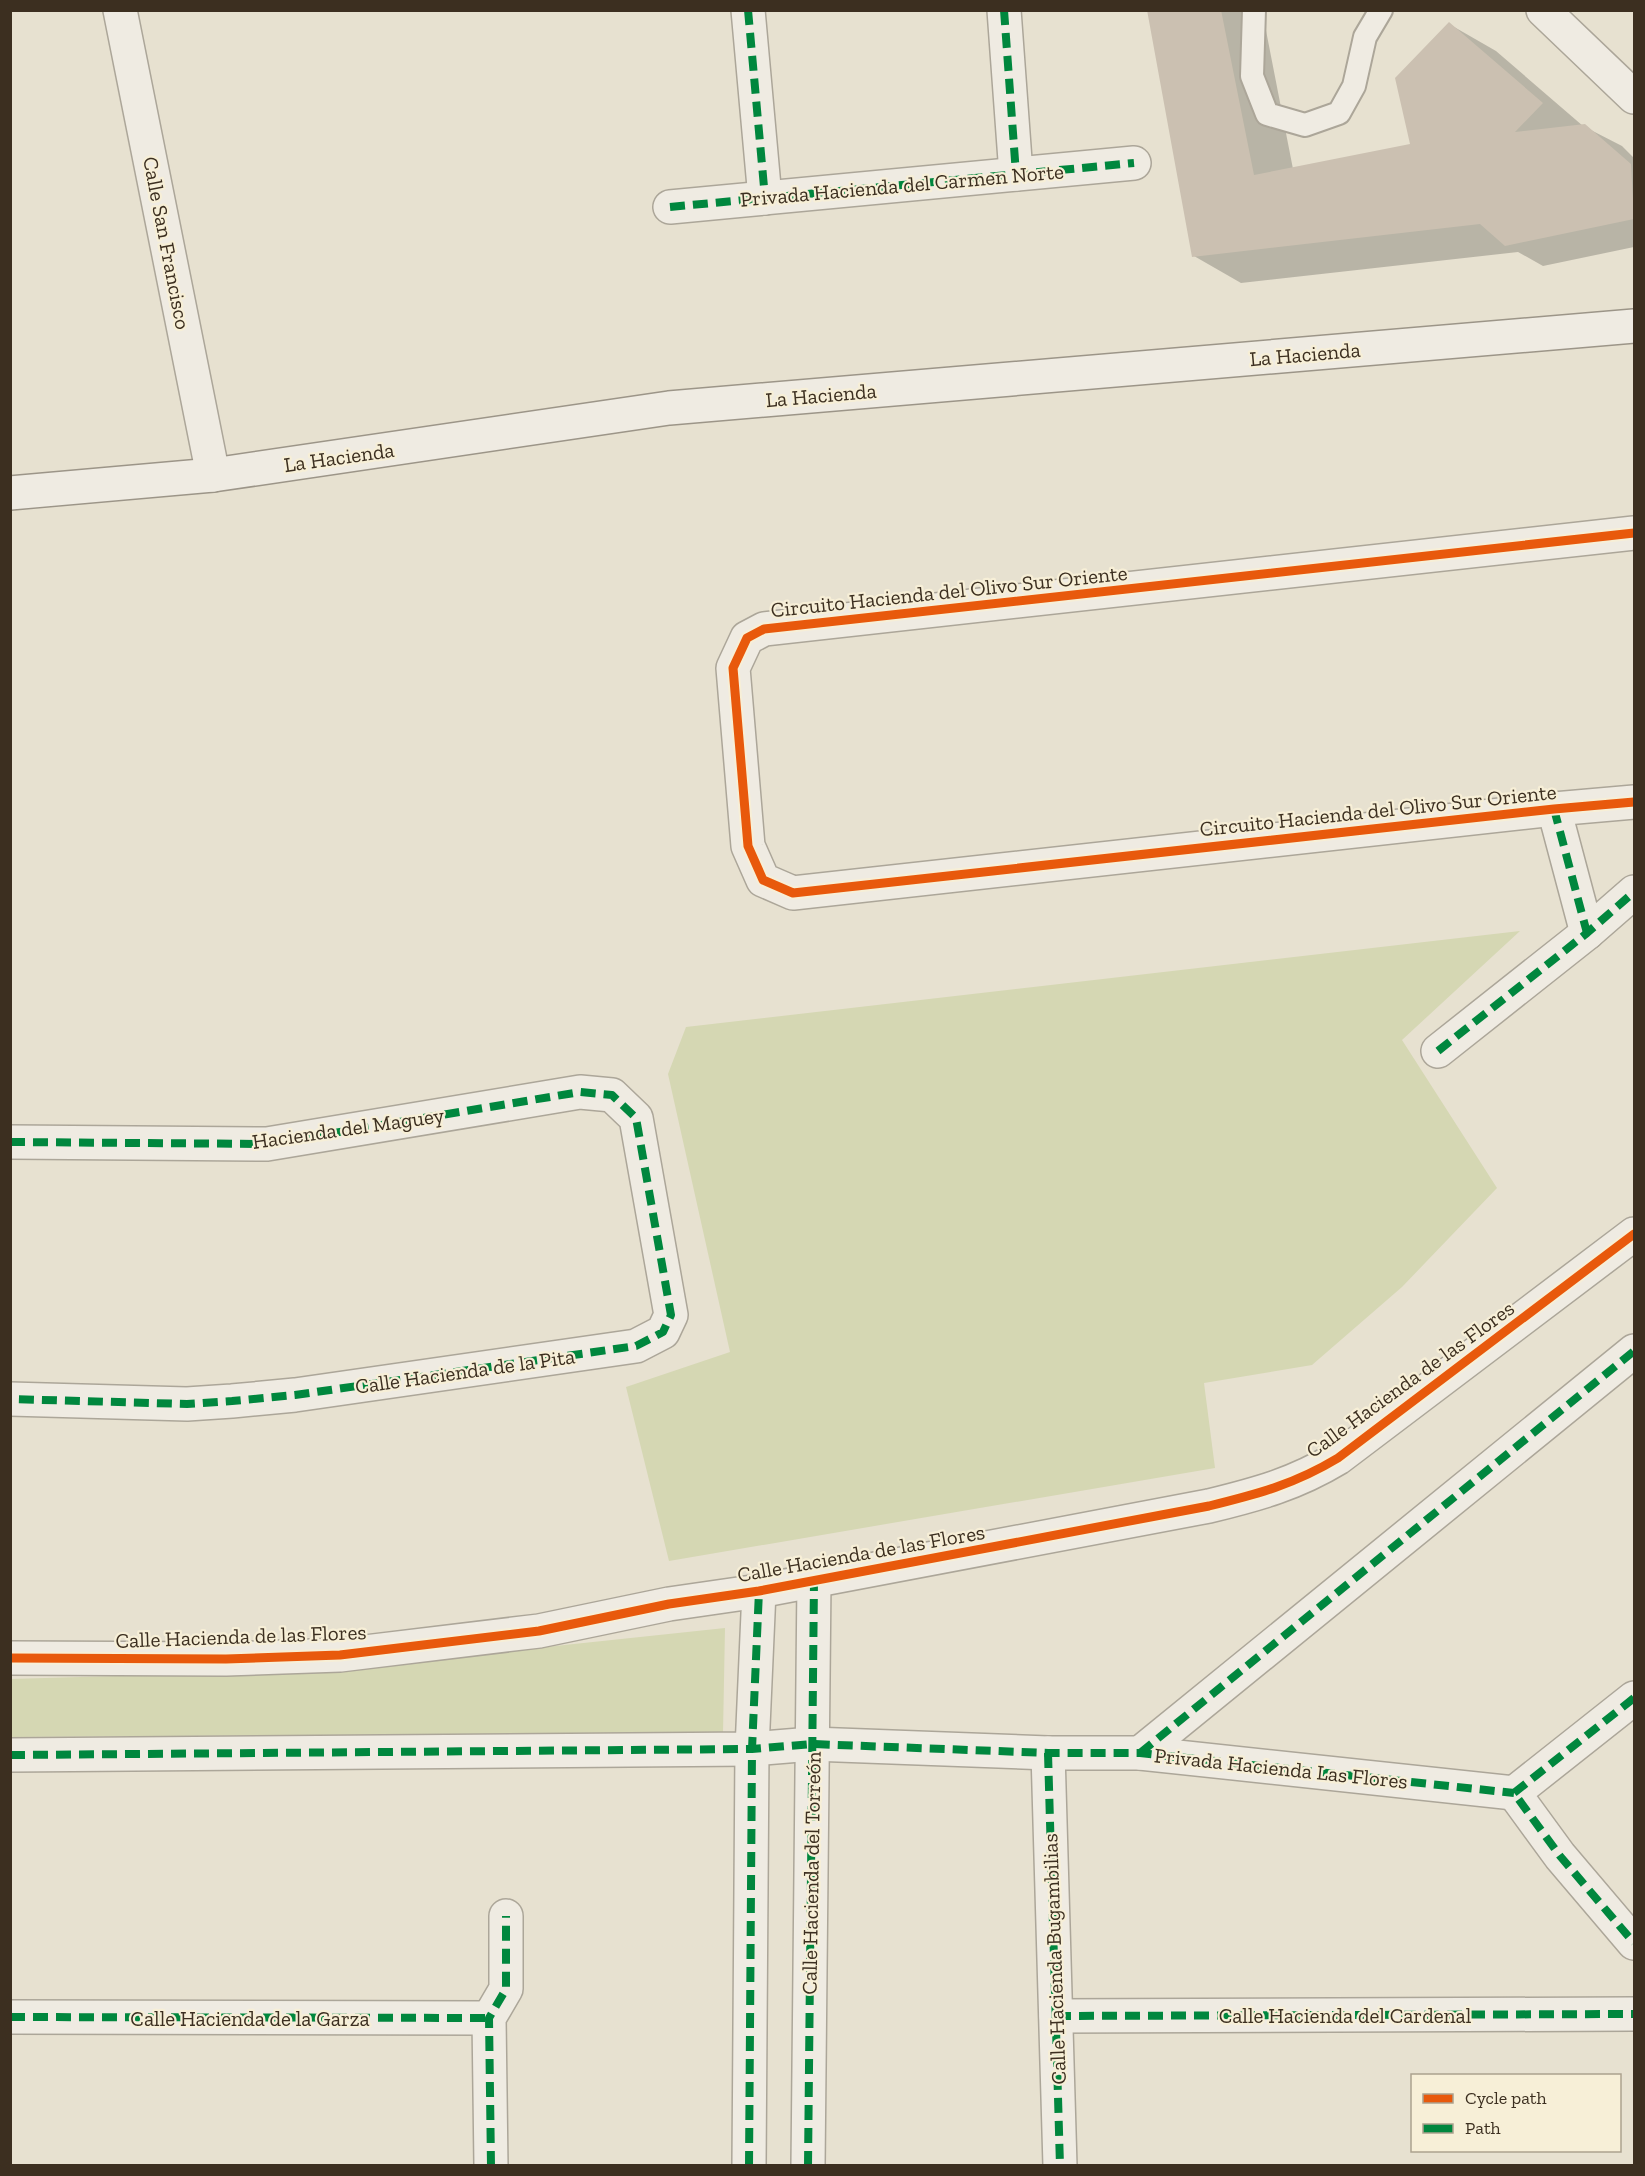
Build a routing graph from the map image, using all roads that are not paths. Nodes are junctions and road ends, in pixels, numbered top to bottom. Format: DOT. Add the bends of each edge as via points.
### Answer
graph roads {
  1 [pos="120,10"];
  2 [pos="748,10"];
  3 [pos="1004,10"];
  4 [pos="1254,10"];
  5 [pos="1381,10"];
  6 [pos="1543,10"];
  7 [pos="1635,97"];
  8 [pos="1134,163"];
  9 [pos="1016,174"];
  10 [pos="765,198"];
  11 [pos="670,207"];
  12 [pos="1635,326"];
  13 [pos="213,475"];
  14 [pos="10,493"];
  15 [pos="1635,533"];
  16 [pos="1635,802"];
  17 [pos="1554,809"];
  18 [pos="1635,892"];
  19 [pos="1587,933"];
  20 [pos="1438,1051"];
  21 [pos="612,1095"];
  22 [pos="10,1142"];
  23 [pos="1635,1234"];
  24 [pos="1635,1351"];
  25 [pos="10,1399"];
  26 [pos="814,1580"];
  27 [pos="759,1591"];
  28 [pos="10,1658"];
  29 [pos="1635,1698"];
  30 [pos="812,1744"];
  31 [pos="752,1749"];
  32 [pos="1048,1753"];
  33 [pos="1140,1753"];
  34 [pos="10,1755"];
  35 [pos="1514,1793"];
  36 [pos="506,1916"];
  37 [pos="1635,1943"];
  38 [pos="1635,2014"];
  39 [pos="1056,2016"];
  40 [pos="10,2017"];
  41 [pos="489,2018"];
  42 [pos="491,2166"];
  43 [pos="749,2166"];
  44 [pos="808,2166"];
  45 [pos="1060,2166"];
  1 -- 13 [label="street, Calle San Francisco"];
  2 -- 10 [label="street"];
  3 -- 9 [label="street"];
  4 -- 5 [label="lane" via="1252,76 1267,114 1305,125 1339,113 1354,86 1365,37"];
  6 -- 7 [label="street"];
  8 -- 9 [label="street, Privada Hacienda del Carmen Norte"];
  9 -- 10 [label="street, Privada Hacienda del Carmen Norte"];
  10 -- 11 [label="street, Privada Hacienda del Carmen Norte"];
  12 -- 13 [label="street, La Hacienda" via="669,408"];
  13 -- 14 [label="street, La Hacienda"];
  15 -- 17 [label="street, Circuito Hacienda del Olivo Sur Oriente" via="764,629 747,638 733,669 748,846 763,880 793,893"];
  16 -- 17 [label="street, Circuito Hacienda del Olivo Sur Oriente"];
  17 -- 19 [label="street"];
  18 -- 19 [label="street"];
  19 -- 20 [label="street"];
  21 -- 22 [label="street, Hacienda del Maguey" via="580,1092 267,1144"];
  21 -- 25 [label="street, Calle Hacienda de la Pita" via="636,1118 671,1315 663,1332 636,1346 295,1395 187,1404"];
  23 -- 26 [label="street, Calle Hacienda de las Flores" via="1338,1458 1295,1482 1209,1506"];
  24 -- 33 [label="street"];
  26 -- 27 [label="street, Calle Hacienda de las Flores"];
  26 -- 30 [label="street, Calle Hacienda del Torreón"];
  27 -- 28 [label="street, Calle Hacienda de las Flores" via="538,1630 340,1655"];
  27 -- 31 [label="street"];
  29 -- 35 [label="street"];
  30 -- 31 [label="street"];
  30 -- 32 [label="street"];
  30 -- 44 [label="street, Calle Hacienda del Torreón"];
  31 -- 34 [label="street"];
  31 -- 43 [label="street"];
  32 -- 33 [label="street, Privada Hacienda Las Flores"];
  32 -- 39 [label="street, Calle Hacienda Bugambilias"];
  33 -- 35 [label="street, Privada Hacienda Las Flores"];
  35 -- 37 [label="street" via="1560,1856"];
  36 -- 41 [label="street" via="506,1989"];
  38 -- 39 [label="street, Calle Hacienda del Cardenal"];
  39 -- 45 [label="street, Calle Hacienda Bugambilias"];
  40 -- 41 [label="street, Calle Hacienda de la Garza"];
  41 -- 42 [label="street"];
}
